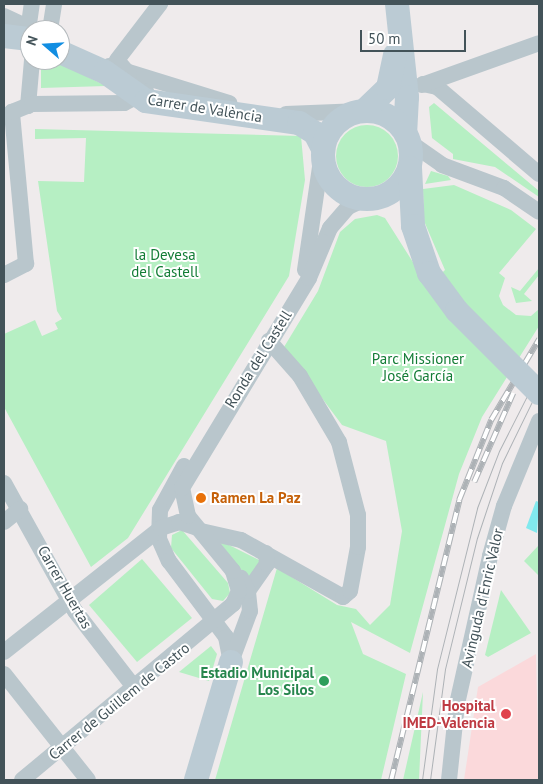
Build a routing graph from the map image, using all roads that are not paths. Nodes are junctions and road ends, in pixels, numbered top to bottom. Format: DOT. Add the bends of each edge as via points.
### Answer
graph roads {
  1 [pos="32,4"];
  2 [pos="54,4"];
  3 [pos="160,4"];
  4 [pos="390,4"];
  5 [pos="397,4"];
  6 [pos="4,16"];
  7 [pos="29,20"];
  8 [pos="52,20"];
  9 [pos="20,32"];
  10 [pos="539,43"];
  11 [pos="70,48"];
  12 [pos="27,70"];
  13 [pos="108,72"];
  14 [pos="415,90"];
  15 [pos="229,103"];
  16 [pos="28,106"];
  17 [pos="256,109"];
  18 [pos="362,111"];
  19 [pos="408,137"];
  20 [pos="323,151"];
  21 [pos="410,168"];
  22 [pos="539,174"];
  23 [pos="367,199"];
  24 [pos="539,212"];
  25 [pos="429,273"];
  26 [pos="4,275"];
  27 [pos="298,293"];
  28 [pos="269,341"];
  29 [pos="539,394"];
  30 [pos="217,425"];
  31 [pos="538,429"];
  32 [pos="4,483"];
  33 [pos="20,509"];
  34 [pos="4,522"];
  35 [pos="159,530"];
  36 [pos="199,530"];
  37 [pos="266,554"];
  38 [pos="233,571"];
  39 [pos="248,590"];
  40 [pos="71,600"];
  41 [pos="216,622"];
  42 [pos="4,652"];
  43 [pos="231,662"];
  44 [pos="4,674"];
  45 [pos="134,688"];
  46 [pos="61,746"];
  47 [pos="22,780"];
  48 [pos="88,780"];
  49 [pos="196,780"];
  50 [pos="449,780"];
  1 -- 7 [label="street"];
  2 -- 8 [label="street"];
  3 -- 13 [label="street"];
  4 -- 18 [label="street" via="394,72 380,99"];
  5 -- 14 [label="street"];
  6 -- 9 [label="street"];
  10 -- 14 [label="street"];
  11 -- 13 [label="street"];
  12 -- 16 [label="street"];
  13 -- 15 [label="street, Carrer de València"];
  13 -- 15 [label="street, Carrer de València" via="152,91"];
  13 -- 16 [label="street"];
  13 -- 20 [label="street, Carrer de València" via="298,123 316,133"];
  14 -- 19 [label="street"];
  14 -- 22 [label="street" via="437,87"];
  15 -- 17 [label="street, Carrer de València"];
  16 -- 26 [label="street" via="12,112 26,264"];
  17 -- 18 [label="street, Carrer de València" via="300,115"];
  18 -- 19 [label="street" via="386,114"];
  18 -- 20 [label="street" via="338,121"];
  19 -- 21 [label="street"];
  19 -- 24 [label="street" via="442,165 504,188"];
  20 -- 23 [label="street" via="335,186"];
  20 -- 27 [label="street, Ronda del Castell" via="309,256"];
  21 -- 23 [label="street" via="391,192"];
  21 -- 25 [label="street" via="413,226"];
  23 -- 25 [label="street" via="393,213"];
  23 -- 27 [label="street, Ronda del Castell" via="338,216"];
  25 -- 29 [label="street, bridge" via="462,316"];
  27 -- 28 [label="street, Ronda del Castell"];
  28 -- 30 [label="street, Ronda del Castell"];
  28 -- 37 [label="street" via="317,403 347,465 359,537 350,591 343,597"];
  30 -- 35 [label="street, Ronda del Castell" via="170,487 160,510"];
  30 -- 36 [label="street, Ronda del Castell" via="182,488 184,508"];
  31 -- 50 [label="street, Avinguda d'Enric Valor" via="490,556 457,704"];
  32 -- 33 [label="street, Carrer Huertas"];
  33 -- 34 [label="street"];
  33 -- 40 [label="street, Carrer Huertas"];
  35 -- 36 [label="street" via="179,522"];
  35 -- 40 [label="street"];
  35 -- 41 [label="street, Ronda del Castell" via="166,557"];
  36 -- 37 [label="street" via="241,540"];
  36 -- 38 [label="street, Ronda del Castell"];
  37 -- 39 [label="street" via="267,564"];
  38 -- 39 [label="street, Ronda del Castell"];
  38 -- 41 [label="street" via="239,591"];
  39 -- 43 [label="street" via="248,622"];
  40 -- 42 [label="street"];
  40 -- 45 [label="street, Carrer Huertas"];
  41 -- 43 [label="street, Ronda del Castell" via="226,637"];
  41 -- 45 [label="street, Carrer de Guillem de Castro"];
  43 -- 49 [label="street"];
  44 -- 46 [label="street"];
  45 -- 46 [label="street, Carrer de Guillem de Castro"];
  46 -- 47 [label="street, Carrer de Guillem de Castro"];
  46 -- 48 [label="street"];
}
